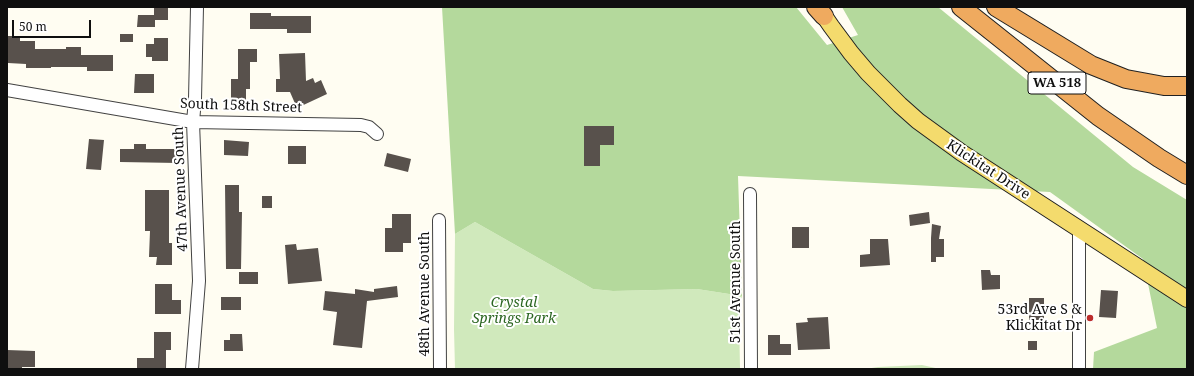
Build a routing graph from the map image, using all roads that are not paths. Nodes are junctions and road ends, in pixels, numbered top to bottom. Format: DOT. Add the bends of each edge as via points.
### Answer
graph roads {
  1 [pos="197,7"];
  2 [pos="961,7"];
  3 [pos="996,7"];
  4 [pos="819,10"];
  5 [pos="1187,86"];
  6 [pos="7,90"];
  7 [pos="1098,116"];
  8 [pos="193,122"];
  9 [pos="377,134"];
  10 [pos="1187,162"];
  11 [pos="1187,175"];
  12 [pos="750,194"];
  13 [pos="439,220"];
  14 [pos="1079,229"];
  15 [pos="1187,299"];
  16 [pos="192,369"];
  17 [pos="440,369"];
  18 [pos="751,369"];
  19 [pos="1079,369"];
  1 -- 8 [label="street, 47th Avenue South"];
  2 -- 7 [label="highway, WA 518"];
  3 -- 5 [label="highway" via="1091,65 1126,79 1164,86"];
  4 -- 14 [label="main road, Klickitat Drive" via="868,73 918,121 962,153"];
  6 -- 8 [label="street, South 158th Street"];
  7 -- 10 [label="highway, WA 518"];
  7 -- 11 [label="highway"];
  8 -- 9 [label="street, South 158th Street" via="360,125 369,126"];
  8 -- 16 [label="street, 47th Avenue South" via="199,281"];
  12 -- 18 [label="street, 51st Avenue South"];
  13 -- 17 [label="street, 48th Avenue South"];
  14 -- 15 [label="main road, Klickitat Drive"];
  14 -- 19 [label="street"];
}
